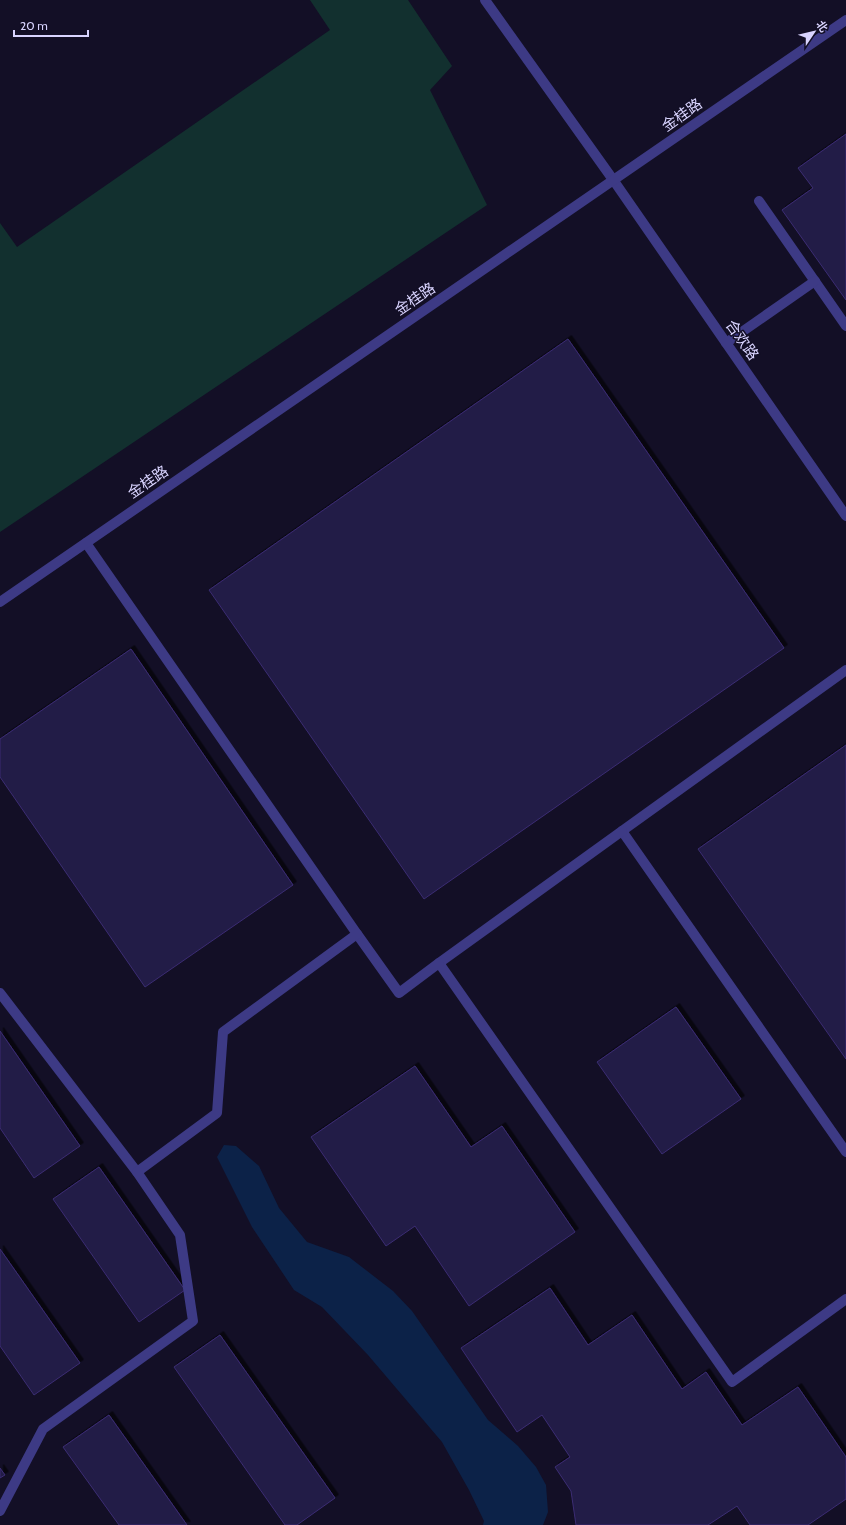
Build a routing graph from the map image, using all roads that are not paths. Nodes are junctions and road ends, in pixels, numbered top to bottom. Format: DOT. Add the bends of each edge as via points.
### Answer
graph roads {
  1 [pos="485,0"];
  2 [pos="846,20"];
  3 [pos="614,181"];
  4 [pos="759,201"];
  5 [pos="815,281"];
  6 [pos="846,326"];
  7 [pos="726,343"];
  8 [pos="846,516"];
  9 [pos="86,543"];
  10 [pos="0,602"];
  11 [pos="846,670"];
  12 [pos="622,831"];
  13 [pos="357,934"];
  14 [pos="439,963"];
  15 [pos="0,993"];
  16 [pos="846,1152"];
  17 [pos="137,1172"];
  18 [pos="846,1299"];
  19 [pos="0,1511"];
  1 -- 3 [label="street, 合欢路"];
  2 -- 3 [label="street, 金桂路"];
  3 -- 7 [label="street, 合欢路"];
  3 -- 9 [label="street, 金桂路"];
  4 -- 5 [label="street"];
  5 -- 6 [label="street"];
  5 -- 7 [label="street"];
  7 -- 8 [label="street, 合欢路"];
  9 -- 10 [label="street, 金桂路"];
  9 -- 13 [label="street"];
  11 -- 12 [label="street"];
  12 -- 14 [label="street"];
  12 -- 16 [label="street"];
  13 -- 14 [label="street" via="398,993"];
  13 -- 17 [label="street" via="223,1032 217,1113"];
  14 -- 18 [label="street" via="732,1382"];
  15 -- 17 [label="street"];
  17 -- 19 [label="street" via="180,1235 193,1321 43,1429"];
}
